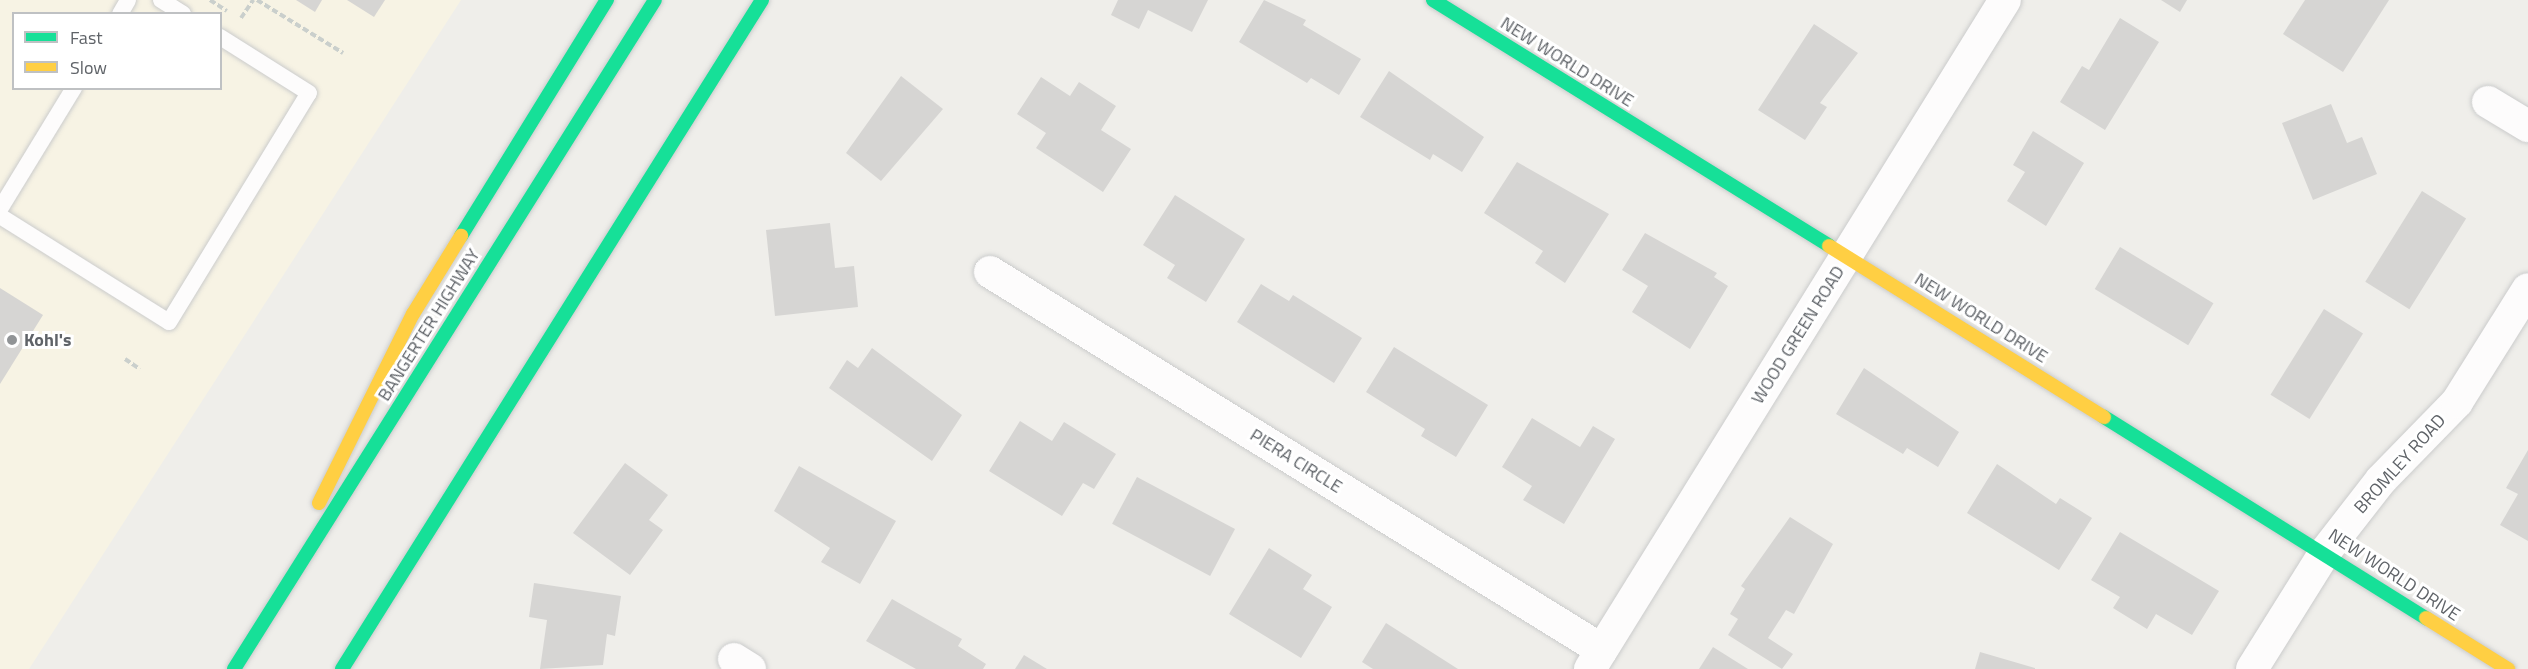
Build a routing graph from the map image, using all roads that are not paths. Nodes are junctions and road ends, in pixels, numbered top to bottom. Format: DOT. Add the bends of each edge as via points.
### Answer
graph roads {
  1 [pos="161,0"];
  2 [pos="607,0"];
  3 [pos="655,0"];
  4 [pos="762,0"];
  5 [pos="1433,0"];
  6 [pos="2005,0"];
  7 [pos="180,12"];
  8 [pos="222,38"];
  9 [pos="73,90"];
  10 [pos="2488,102"];
  11 [pos="2528,126"];
  12 [pos="0,208"];
  13 [pos="0,216"];
  14 [pos="1847,256"];
  15 [pos="990,272"];
  16 [pos="2528,289"];
  17 [pos="2325,552"];
  18 [pos="276,603"];
  19 [pos="1596,660"];
  20 [pos="234,669"];
  21 [pos="342,669"];
  22 [pos="2252,669"];
  23 [pos="2508,669"];
  1 -- 7 [label="lane"];
  2 -- 18 [label="main road" via="381,371"];
  3 -- 18 [label="main road, BANGERTER HIGHWAY"];
  4 -- 21 [label="main road"];
  5 -- 14 [label="main road, NEW WORLD DRIVE"];
  6 -- 14 [label="street, WOOD GREEN ROAD"];
  8 -- 13 [label="lane" via="309,93 169,322"];
  9 -- 12 [label="lane"];
  10 -- 11 [label="street"];
  14 -- 17 [label="main road, NEW WORLD DRIVE"];
  14 -- 19 [label="street, WOOD GREEN ROAD"];
  15 -- 19 [label="street, PIERA CIRCLE"];
  16 -- 17 [label="street, BROMLEY ROAD" via="2457,402 2381,480"];
  17 -- 22 [label="street, BROMLEY ROAD"];
  17 -- 23 [label="main road, NEW WORLD DRIVE"];
  18 -- 20 [label="main road, BANGERTER HIGHWAY"];
}
